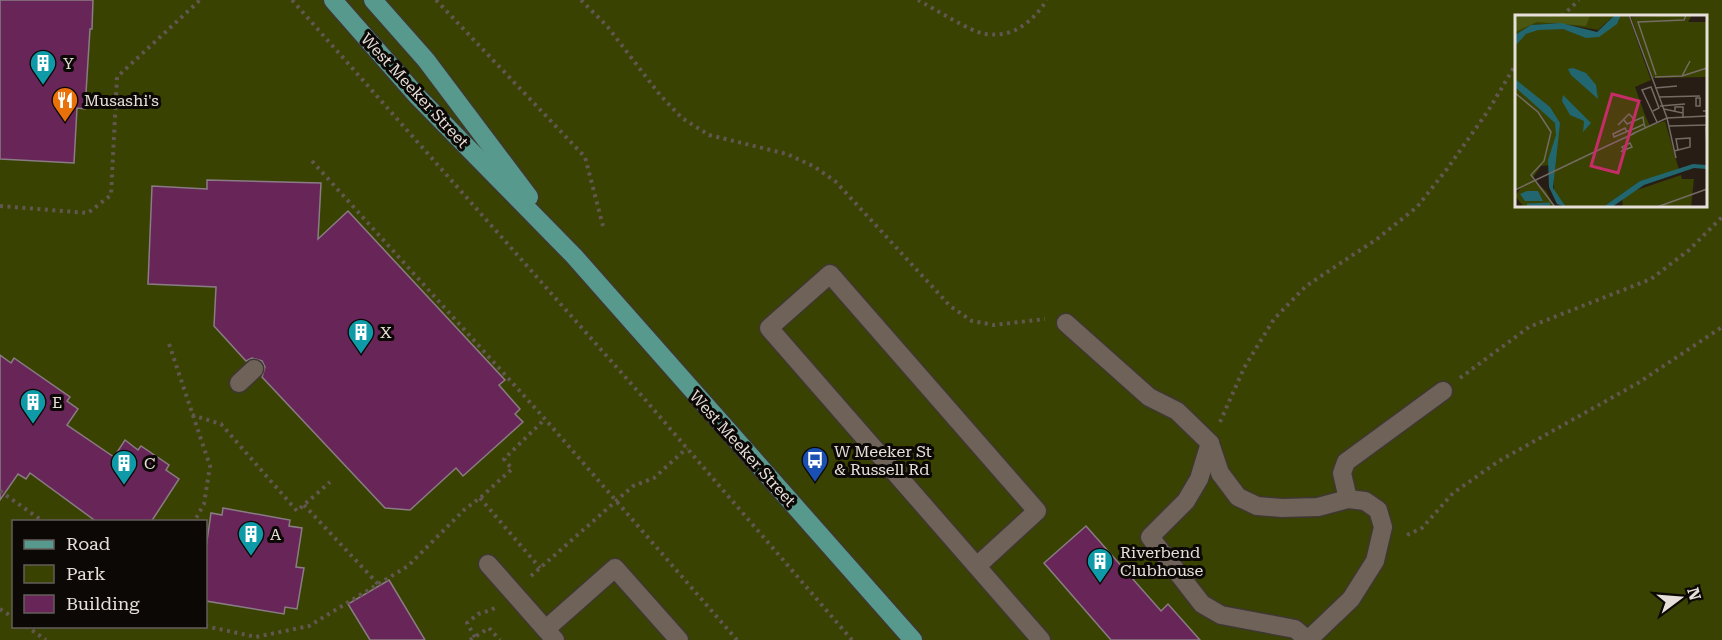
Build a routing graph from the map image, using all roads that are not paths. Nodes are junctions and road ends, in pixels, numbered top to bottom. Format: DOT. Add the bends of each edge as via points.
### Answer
graph roads {
  1 [pos="333,0"];
  2 [pos="373,0"];
  3 [pos="574,256"];
  4 [pos="1066,323"];
  5 [pos="254,369"];
  6 [pos="238,383"];
  7 [pos="1443,391"];
  8 [pos="1210,443"];
  9 [pos="1348,499"];
  10 [pos="488,564"];
  11 [pos="977,566"];
  12 [pos="550,635"];
  13 [pos="679,640"];
  14 [pos="913,640"];
  15 [pos="1041,640"];
  16 [pos="1308,640"];
  1 -- 3 [label="main road, West Meeker Street" via="418,97"];
  2 -- 3 [label="main road, West Meeker Street" via="426,60"];
  3 -- 14 [label="main road, West Meeker Street"];
  4 -- 8 [label="lane" via="1149,397 1177,411"];
  5 -- 6 [label="lane"];
  7 -- 9 [label="lane" via="1346,462 1342,473"];
  8 -- 9 [label="lane" via="1220,473 1238,497 1257,506 1318,507"];
  8 -- 16 [label="lane" via="1199,479 1186,501 1150,537 1202,604 1221,615 1294,629"];
  9 -- 16 [label="lane" via="1365,501 1378,510 1383,527 1379,549 1350,599"];
  10 -- 12 [label="lane"];
  11 -- 11 [label="lane" via="769,328 830,274 1037,511"];
  11 -- 15 [label="lane"];
  12 -- 13 [label="lane" via="615,568"];
}
